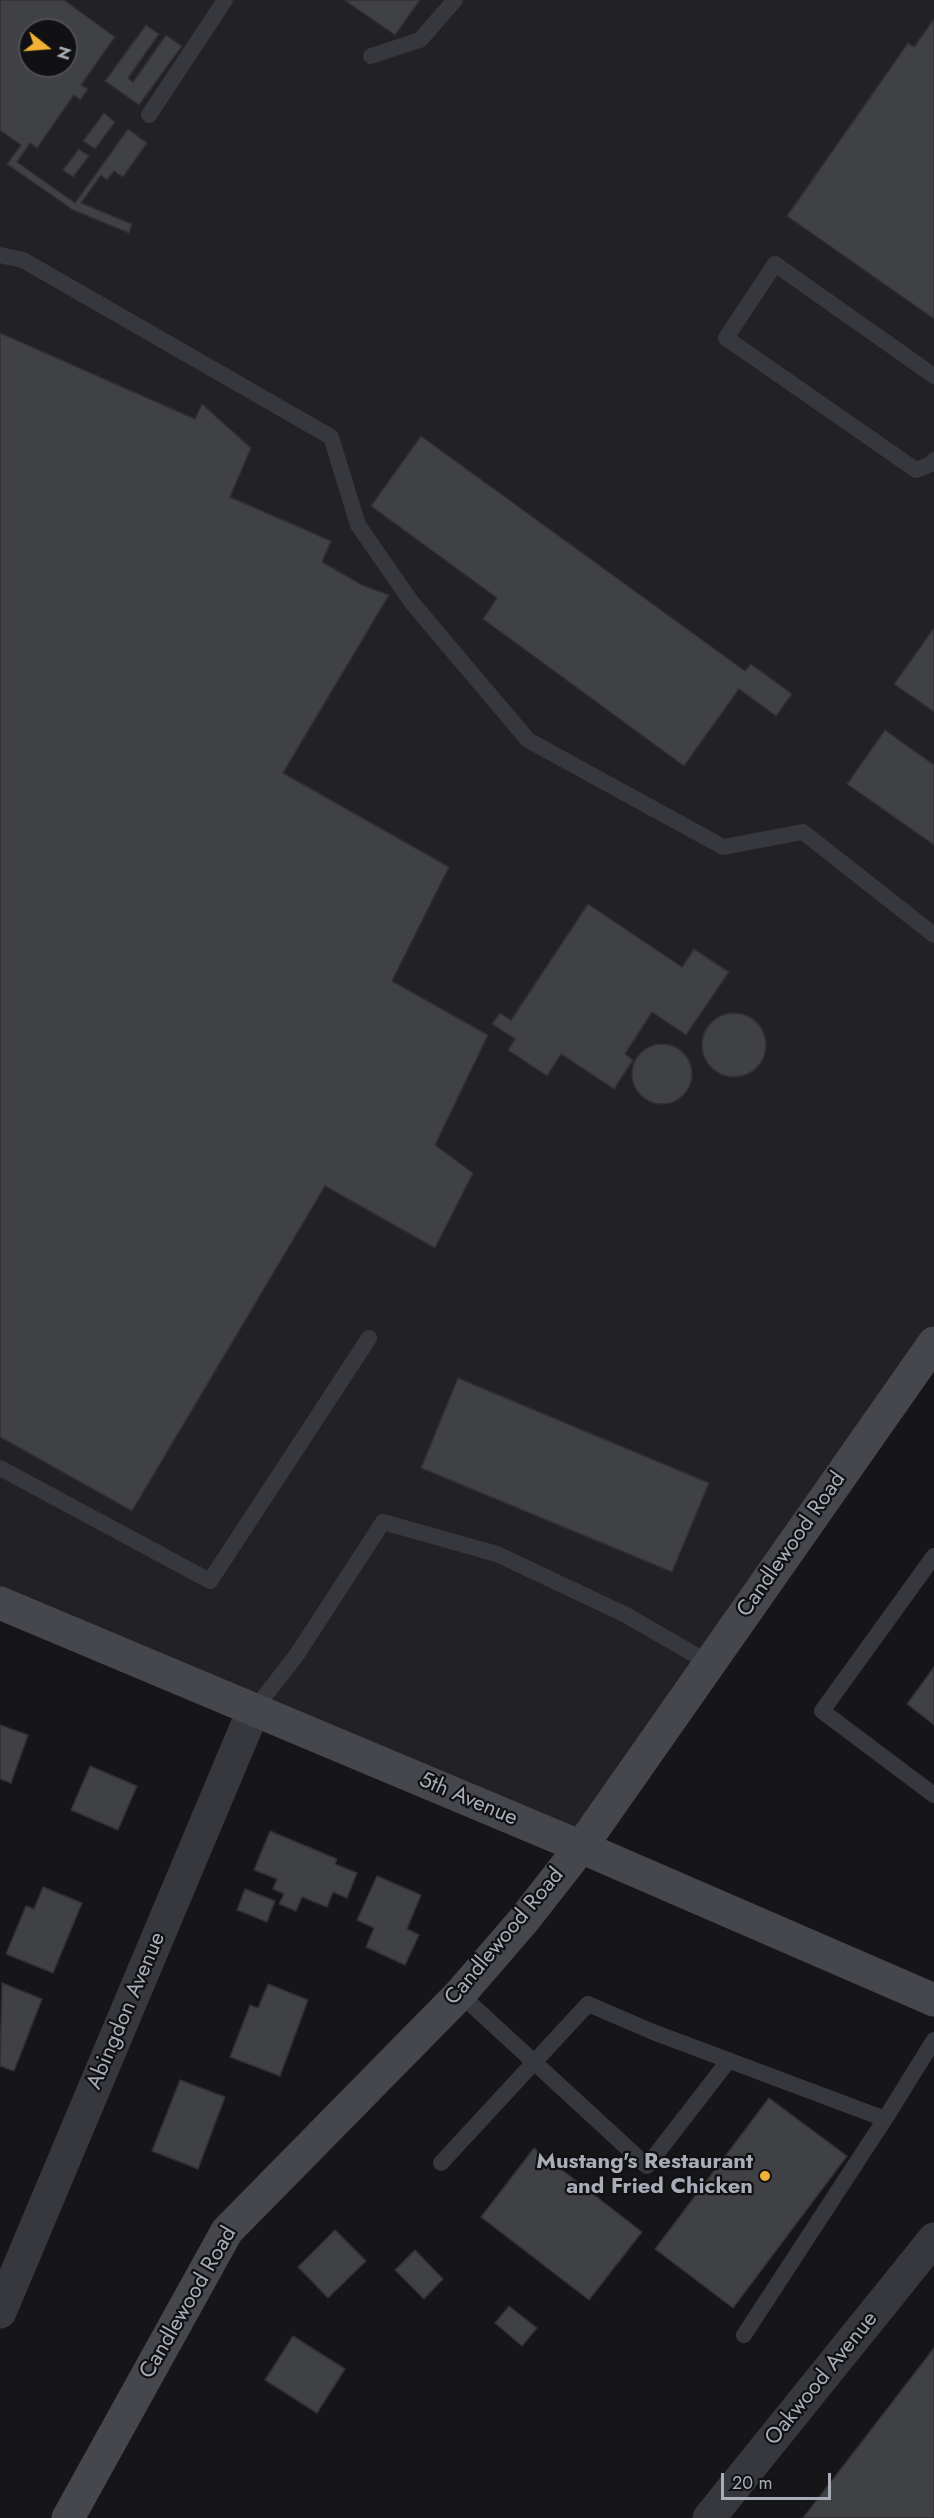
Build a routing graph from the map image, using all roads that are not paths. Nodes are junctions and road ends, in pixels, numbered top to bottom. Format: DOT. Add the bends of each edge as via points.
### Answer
graph roads {
  1 [pos="225,0"];
  2 [pos="455,0"];
  3 [pos="371,56"];
  4 [pos="149,115"];
  5 [pos="0,255"];
  6 [pos="934,376"];
  7 [pos="934,460"];
  8 [pos="934,935"];
  9 [pos="369,1338"];
  10 [pos="933,1346"];
  11 [pos="0,1468"];
  12 [pos="934,1556"];
  13 [pos="0,1603"];
  14 [pos="710,1663"];
  15 [pos="253,1711"];
  16 [pos="934,1795"];
  17 [pos="581,1847"];
  18 [pos="460,1994"];
  19 [pos="934,2000"];
  20 [pos="934,2040"];
  21 [pos="729,2061"];
  22 [pos="534,2062"];
  23 [pos="885,2119"];
  24 [pos="441,2163"];
  25 [pos="934,2239"];
  26 [pos="0,2312"];
  27 [pos="744,2335"];
  28 [pos="68,2518"];
  29 [pos="709,2518"];
  1 -- 4 [label="lane"];
  2 -- 3 [label="lane" via="420,40"];
  5 -- 8 [label="lane" via="23,260 331,437 358,525 413,604 528,740 723,847 803,832"];
  6 -- 7 [label="lane" via="775,264 726,338 916,470"];
  9 -- 11 [label="lane" via="210,1581"];
  10 -- 14 [label="street, Candlewood Road"];
  12 -- 16 [label="lane" via="822,1710"];
  13 -- 15 [label="street, 5th Avenue"];
  14 -- 15 [label="lane" via="626,1615 497,1554 383,1522 296,1656"];
  14 -- 17 [label="street, Candlewood Road"];
  15 -- 17 [label="street, 5th Avenue"];
  15 -- 26 [label="street, Abingdon Avenue"];
  17 -- 18 [label="street, Candlewood Road"];
  17 -- 19 [label="street, 5th Avenue"];
  18 -- 22 [label="lane"];
  18 -- 28 [label="street, Candlewood Road" via="227,2231"];
  20 -- 23 [label="lane"];
  21 -- 22 [label="lane" via="588,2004"];
  21 -- 22 [label="lane" via="647,2166"];
  21 -- 23 [label="lane"];
  22 -- 24 [label="lane"];
  23 -- 27 [label="lane"];
  25 -- 29 [label="street, Oakwood Avenue"];
}
